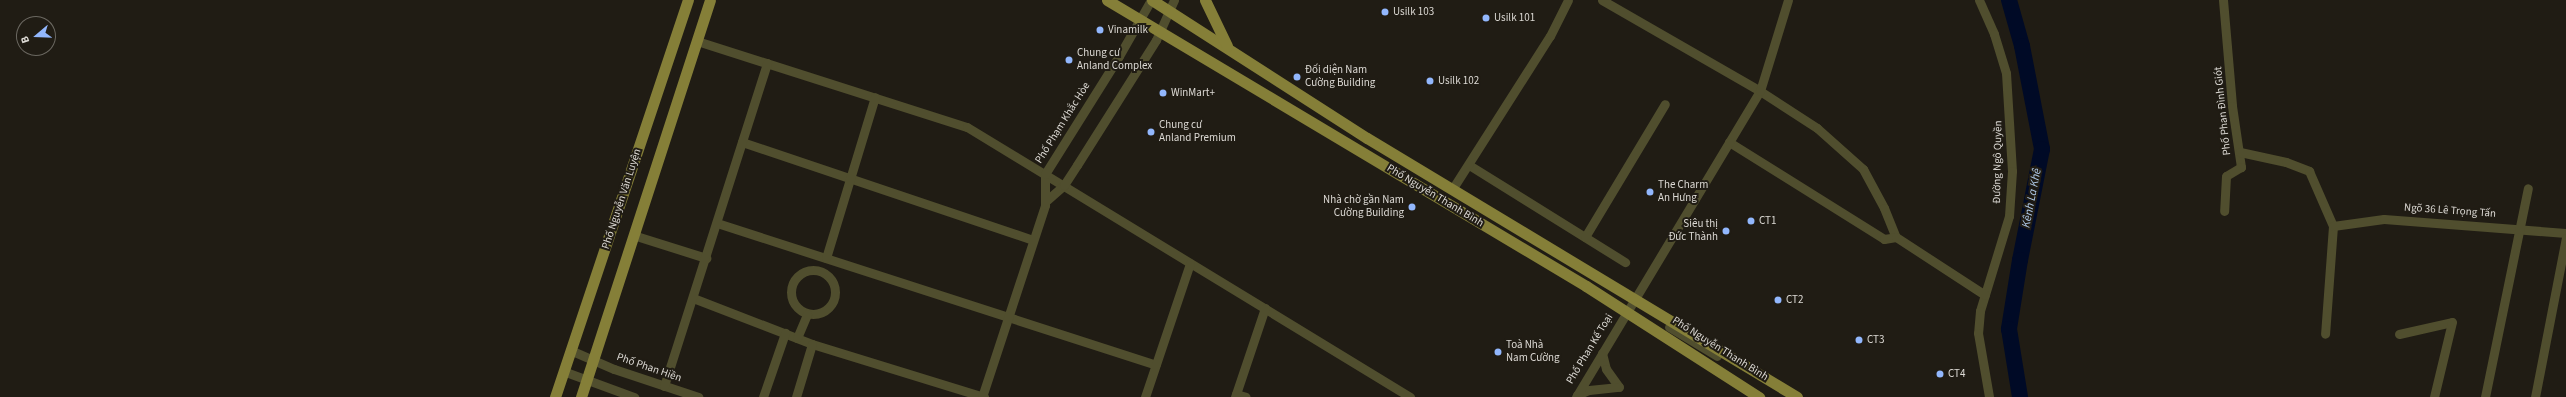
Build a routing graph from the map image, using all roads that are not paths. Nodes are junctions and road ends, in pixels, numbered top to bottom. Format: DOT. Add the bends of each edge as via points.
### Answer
graph roads {
  1 [pos="688,0"];
  2 [pos="710,0"];
  3 [pos="1108,0"];
  4 [pos="1151,0"];
  5 [pos="1174,0"];
  6 [pos="1204,0"];
  7 [pos="1568,0"];
  8 [pos="1602,0"];
  9 [pos="1788,0"];
  10 [pos="1979,0"];
  11 [pos="2223,0"];
  12 [pos="1170,11"];
  13 [pos="1141,19"];
  14 [pos="1161,31"];
  15 [pos="697,40"];
  16 [pos="1228,48"];
  17 [pos="766,62"];
  18 [pos="1760,91"];
  19 [pos="875,98"];
  20 [pos="1665,104"];
  21 [pos="742,142"];
  22 [pos="1729,142"];
  23 [pos="2240,152"];
  24 [pos="1469,165"];
  25 [pos="1045,174"];
  26 [pos="851,181"];
  27 [pos="1064,185"];
  28 [pos="1453,188"];
  29 [pos="2528,188"];
  30 [pos="1047,200"];
  31 [pos="2224,212"];
  32 [pos="717,223"];
  33 [pos="2333,226"];
  34 [pos="2520,228"];
  35 [pos="2566,233"];
  36 [pos="633,235"];
  37 [pos="1584,237"];
  38 [pos="1896,237"];
  39 [pos="2566,238"];
  40 [pos="1033,240"];
  41 [pos="706,258"];
  42 [pos="826,258"];
  43 [pos="1625,262"];
  44 [pos="1190,263"];
  45 [pos="1985,295"];
  46 [pos="693,298"];
  47 [pos="1636,298"];
  48 [pos="1265,308"];
  49 [pos="1626,313"];
  50 [pos="807,314"];
  51 [pos="1008,318"];
  52 [pos="1669,327"];
  53 [pos="785,333"];
  54 [pos="2325,334"];
  55 [pos="2399,334"];
  56 [pos="797,338"];
  57 [pos="812,344"];
  58 [pos="570,350"];
  59 [pos="1602,353"];
  60 [pos="1717,356"];
  61 [pos="594,360"];
  62 [pos="1156,365"];
  63 [pos="563,371"];
  64 [pos="587,380"];
  65 [pos="664,386"];
  66 [pos="1235,395"];
  67 [pos="1408,396"];
  68 [pos="1576,396"];
  69 [pos="555,397"];
  70 [pos="581,397"];
  71 [pos="634,397"];
  72 [pos="698,397"];
  73 [pos="763,397"];
  74 [pos="796,397"];
  75 [pos="983,397"];
  76 [pos="1145,397"];
  77 [pos="1246,397"];
  78 [pos="1759,397"];
  79 [pos="1797,397"];
  80 [pos="1989,397"];
  81 [pos="2434,397"];
  82 [pos="2485,397"];
  83 [pos="2535,397"];
  1 -- 58 [label="main road, Phố Nguyễn Văn Luyện"];
  2 -- 15 [label="main road, Phố Nguyễn Văn Luyện"];
  3 -- 13 [label="main road, Phố Nguyễn Thanh Bình"];
  4 -- 12 [label="main road, Phố Nguyễn Thanh Bình"];
  4 -- 13 [label="street, Phố Phạm Khắc Hòe"];
  5 -- 12 [label="street, Phố Phạm Khắc Hòe"];
  6 -- 16 [label="main road"];
  7 -- 24 [label="street" via="1550,36"];
  8 -- 18 [label="street"];
  9 -- 18 [label="street, Phố Phan Kế Toại"];
  10 -- 45 [label="street, Đường Ngô Quyền" via="1994,34 2006,73 2012,171 2009,216"];
  11 -- 23 [label="street, Phố Phan Đình Giót" via="2232,106"];
  12 -- 14 [label="street, Phố Phạm Khắc Hòe"];
  12 -- 16 [label="main road, Phố Nguyễn Thanh Bình"];
  13 -- 14 [label="main road, Phố Nguyễn Thanh Bình"];
  13 -- 25 [label="street, Phố Phạm Khắc Hòe"];
  14 -- 27 [label="street, Phố Phạm Khắc Hòe"];
  14 -- 49 [label="main road, Phố Nguyễn Thanh Bình"];
  15 -- 17 [label="street"];
  15 -- 36 [label="main road, Phố Nguyễn Văn Luyện"];
  16 -- 28 [label="main road, Phố Nguyễn Thanh Bình" via="1367,138"];
  17 -- 19 [label="street"];
  17 -- 21 [label="street"];
  18 -- 22 [label="street, Phố Phan Kế Toại"];
  18 -- 38 [label="street" via="1817,128 1858,164 1870,180"];
  19 -- 25 [label="street" via="967,127"];
  19 -- 26 [label="street"];
  20 -- 37 [label="street"];
  21 -- 26 [label="street"];
  21 -- 32 [label="street"];
  22 -- 38 [label="street" via="1884,239"];
  22 -- 47 [label="street, Phố Phan Kế Toại"];
  23 -- 31 [label="street, Phố Phan Đình Giót" via="2241,167 2226,176"];
  23 -- 33 [label="street" via="2286,162 2309,171"];
  24 -- 28 [label="street"];
  24 -- 37 [label="street"];
  25 -- 27 [label="street"];
  25 -- 30 [label="street, Phố Phạm Khắc Hòe"];
  26 -- 40 [label="street"];
  26 -- 42 [label="street"];
  27 -- 30 [label="street, Phố Phạm Khắc Hòe"];
  27 -- 44 [label="street"];
  28 -- 47 [label="main road, Phố Nguyễn Thanh Bình"];
  29 -- 34 [label="street"];
  30 -- 40 [label="street, Phố Phạm Khắc Hòe"];
  32 -- 41 [label="street"];
  32 -- 42 [label="street"];
  33 -- 34 [label="street, Ngõ 36 Lê Trọng Tấn" via="2384,219"];
  33 -- 54 [label="street"];
  34 -- 35 [label="street, Ngõ 36 Lê Trọng Tấn"];
  34 -- 82 [label="street"];
  36 -- 41 [label="street"];
  36 -- 61 [label="main road, Phố Nguyễn Văn Luyện"];
  37 -- 43 [label="street"];
  38 -- 45 [label="street"];
  39 -- 83 [label="street"];
  40 -- 51 [label="street, Phố Phạm Khắc Hòe"];
  41 -- 46 [label="street"];
  42 -- 51 [label="street"];
  44 -- 48 [label="street"];
  44 -- 62 [label="street"];
  45 -- 80 [label="street, Đường Ngô Quyền" via="1980,311 1978,333"];
  46 -- 53 [label="street"];
  46 -- 65 [label="street"];
  47 -- 49 [label="street, Phố Phan Kế Toại"];
  47 -- 79 [label="main road, Phố Nguyễn Thanh Bình"];
  48 -- 66 [label="street"];
  48 -- 67 [label="street"];
  49 -- 59 [label="street, Phố Phan Kế Toại"];
  49 -- 78 [label="main road, Phố Nguyễn Thanh Bình"];
  50 -- 50 [label="street" via="821,313 832,305 835,292 831,279 820,271 806,271 795,279 791,293 796,306"];
  50 -- 56 [label="street"];
  51 -- 62 [label="street"];
  51 -- 75 [label="street, Phố Phạm Khắc Hòe"];
  52 -- 60 [label="street"];
  53 -- 56 [label="street"];
  53 -- 73 [label="street"];
  55 -- 81 [label="street" via="2452,322"];
  56 -- 57 [label="street"];
  57 -- 74 [label="street"];
  57 -- 75 [label="street"];
  58 -- 61 [label="street, Phố Phan Hiền"];
  58 -- 63 [label="main road, Phố Nguyễn Văn Luyện"];
  59 -- 68 [label="street, Phố Phan Kế Toại"];
  59 -- 68 [label="street" via="1606,369 1619,387 1597,388"];
  61 -- 64 [label="main road, Phố Nguyễn Văn Luyện"];
  61 -- 65 [label="street, Phố Phan Hiền"];
  62 -- 76 [label="street"];
  63 -- 64 [label="street"];
  63 -- 69 [label="main road, Phố Nguyễn Văn Luyện"];
  64 -- 70 [label="main road, Phố Nguyễn Văn Luyện"];
  64 -- 71 [label="street"];
  65 -- 72 [label="street, Phố Phan Hiền"];
  66 -- 77 [label="street"];
}
